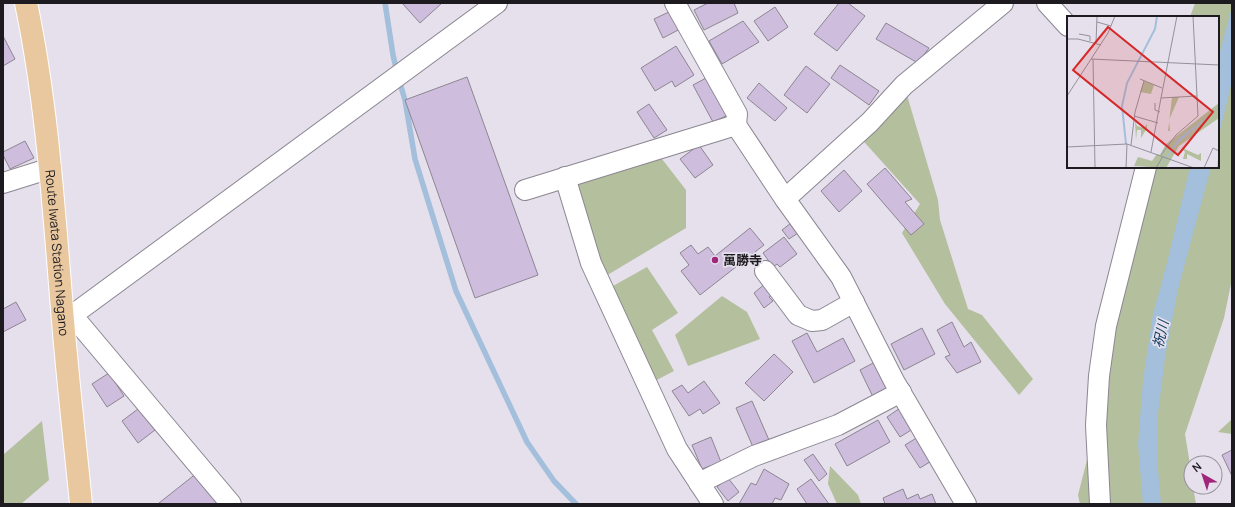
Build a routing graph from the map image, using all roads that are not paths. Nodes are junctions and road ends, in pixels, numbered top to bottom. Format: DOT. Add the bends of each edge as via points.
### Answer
graph roads {
  1 [pos="26,3"];
  2 [pos="497,3"];
  3 [pos="674,3"];
  4 [pos="1003,3"];
  5 [pos="1047,3"];
  6 [pos="1067,25"];
  7 [pos="736,125"];
  8 [pos="51,168"];
  9 [pos="1146,168"];
  10 [pos="565,178"];
  11 [pos="3,183"];
  12 [pos="525,190"];
  13 [pos="785,199"];
  14 [pos="765,271"];
  15 [pos="854,302"];
  16 [pos="68,318"];
  17 [pos="901,392"];
  18 [pos="699,483"];
  19 [pos="81,504"];
  20 [pos="231,504"];
  21 [pos="713,504"];
  22 [pos="966,504"];
  23 [pos="1100,504"];
  1 -- 8 [label="main road, Route Iwata Station Nagano" via="34,40"];
  2 -- 16 [label="street"];
  3 -- 7 [label="street" via="737,114"];
  4 -- 13 [label="street" via="904,85 870,122"];
  5 -- 6 [label="street"];
  7 -- 10 [label="street"];
  7 -- 13 [label="street"];
  8 -- 11 [label="street"];
  8 -- 16 [label="main road, Route Iwata Station Nagano"];
  9 -- 23 [label="street" via="1105,333 1099,376 1096,425"];
  10 -- 12 [label="street"];
  10 -- 18 [label="street" via="591,263 677,449"];
  13 -- 15 [label="street" via="841,277"];
  14 -- 15 [label="street" via="798,315 812,321 822,320"];
  15 -- 17 [label="street"];
  16 -- 19 [label="main road, Route Iwata Station Nagano"];
  16 -- 20 [label="street"];
  17 -- 18 [label="street" via="838,425 754,456"];
  17 -- 22 [label="street"];
  18 -- 21 [label="street"];
}
